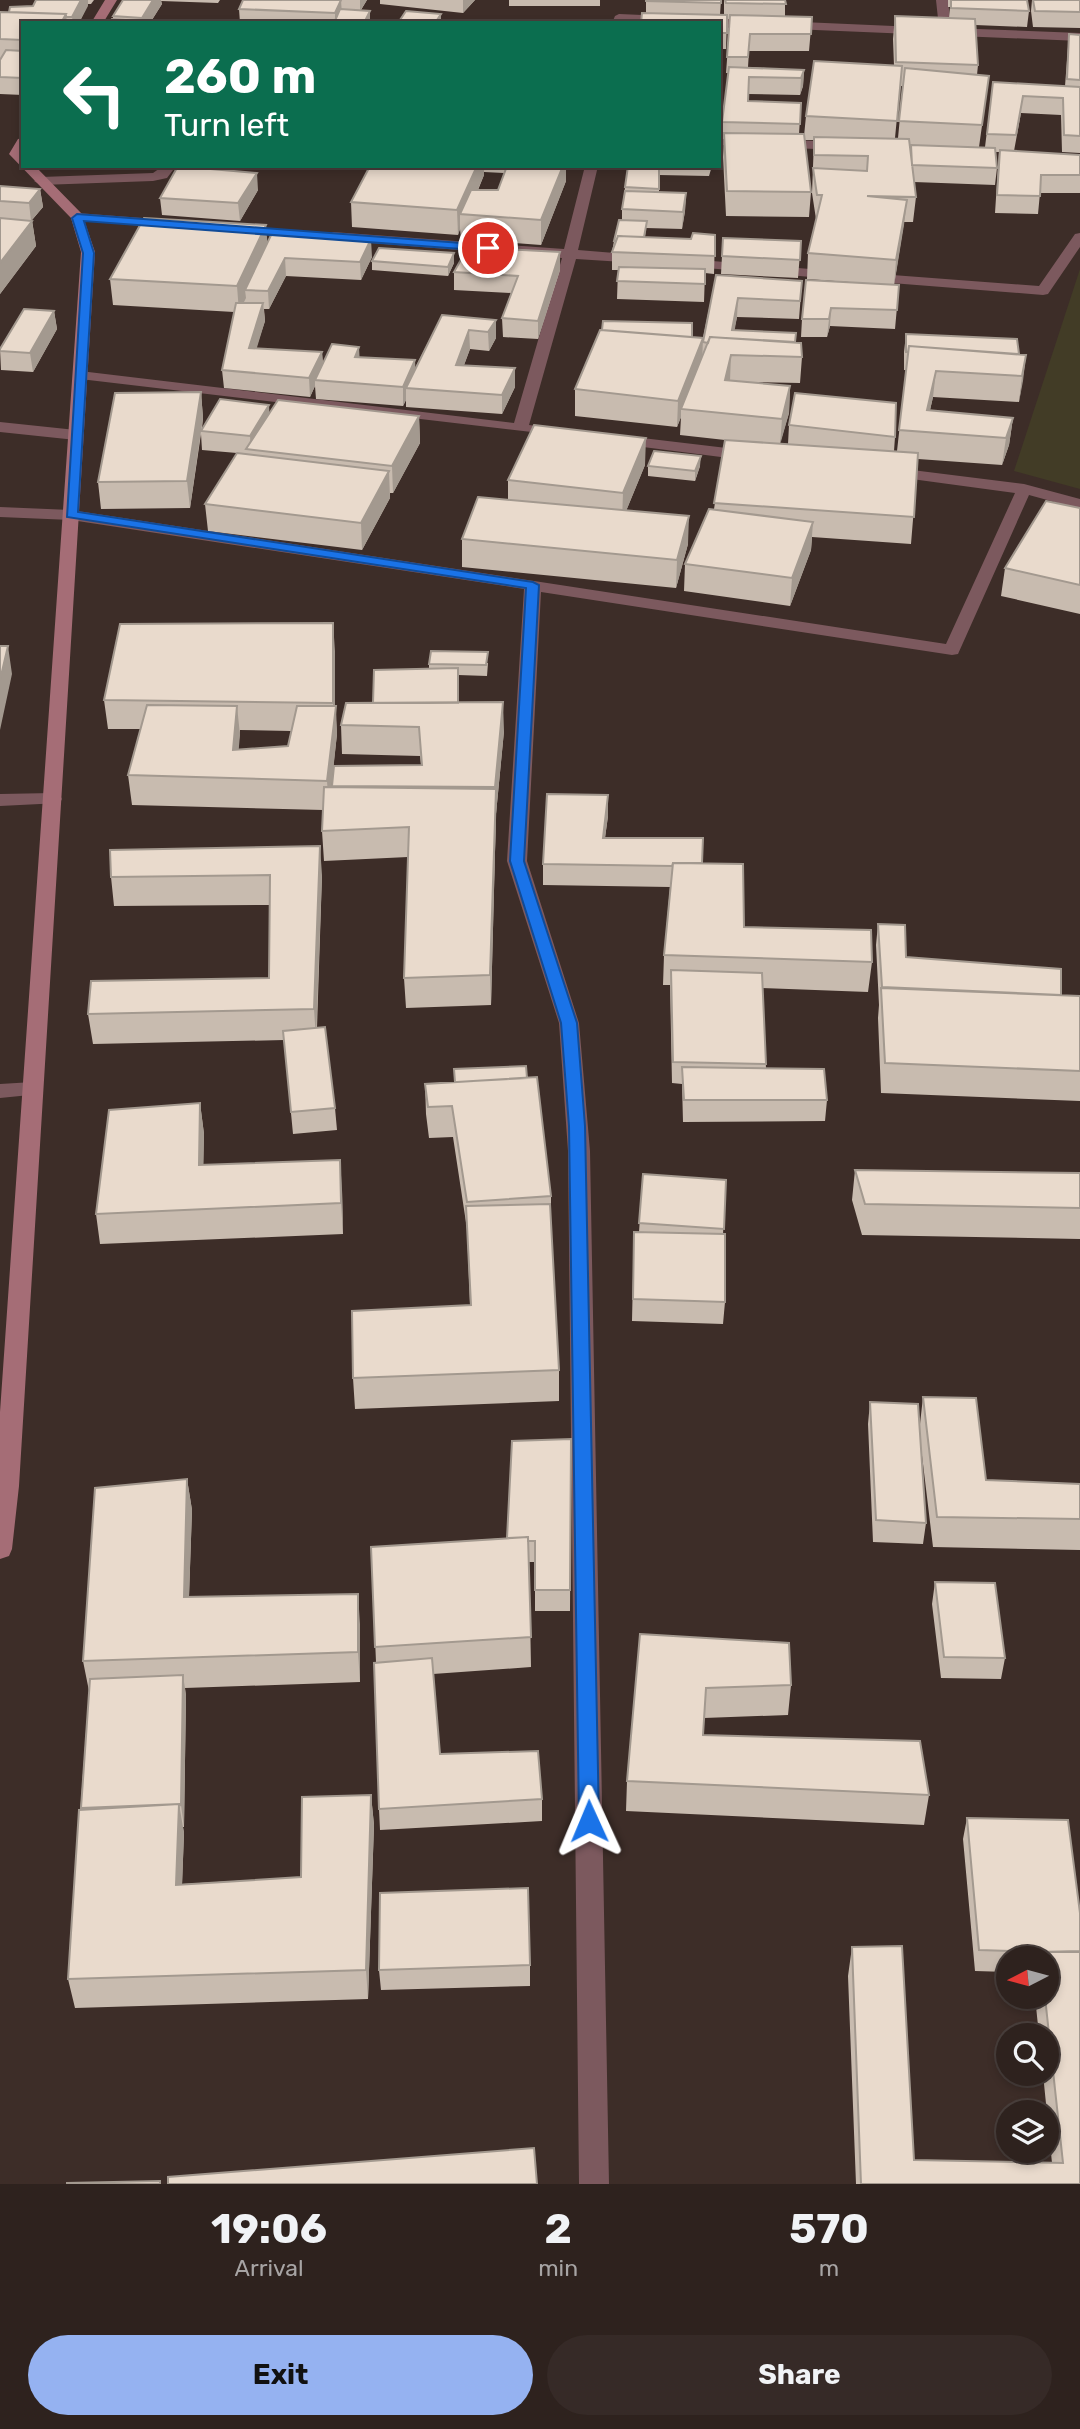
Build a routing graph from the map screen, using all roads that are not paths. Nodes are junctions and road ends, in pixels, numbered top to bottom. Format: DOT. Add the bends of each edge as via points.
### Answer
graph roads {
  1 [pos="111,0"];
  2 [pos="942,0"];
  3 [pos="619,17"];
  4 [pos="98,21"];
  5 [pos="712,21"];
  6 [pos="721,21"];
  7 [pos="945,31"];
  8 [pos="1080,37"];
  9 [pos="721,141"];
  10 [pos="858,147"];
  11 [pos="0,152"];
  12 [pos="21,161"];
  13 [pos="28,168"];
  14 [pos="168,168"];
  15 [pos="592,168"];
  16 [pos="41,181"];
  17 [pos="77,218"];
  18 [pos="187,226"];
  19 [pos="324,236"];
  20 [pos="1080,237"];
  21 [pos="570,254"];
  22 [pos="80,375"];
  23 [pos="0,426"];
  24 [pos="520,428"];
  25 [pos="574,434"];
  26 [pos="76,435"];
  27 [pos="601,438"];
  28 [pos="765,457"];
  29 [pos="874,471"];
  30 [pos="1024,489"];
  31 [pos="1080,504"];
  32 [pos="0,512"];
  33 [pos="71,514"];
  34 [pos="533,585"];
  35 [pos="53,799"];
  36 [pos="0,800"];
  37 [pos="33,1089"];
  38 [pos="0,1091"];
  39 [pos="3,1487"];
  40 [pos="0,1549"];
  41 [pos="594,2184"];
  1 -- 4 [label="street"];
  2 -- 7 [label="street"];
  3 -- 5 [label="street"];
  6 -- 7 [label="street"];
  7 -- 8 [label="street"];
  9 -- 10 [label="street"];
  11 -- 12 [label="street"];
  13 -- 16 [label="street"];
  14 -- 16 [label="street" via="153,177"];
  15 -- 21 [label="street"];
  16 -- 17 [label="street"];
  17 -- 18 [label="street"];
  17 -- 22 [label="street" via="88,253"];
  19 -- 21 [label="street"];
  20 -- 21 [label="street" via="1043,291"];
  21 -- 24 [label="street"];
  22 -- 24 [label="street"];
  22 -- 26 [label="street"];
  23 -- 26 [label="street"];
  24 -- 25 [label="street"];
  26 -- 33 [label="street"];
  27 -- 28 [label="street"];
  29 -- 30 [label="street"];
  30 -- 31 [label="street"];
  30 -- 34 [label="street" via="952,650"];
  32 -- 33 [label="street"];
  33 -- 34 [label="street"];
  33 -- 35 [label="street"];
  34 -- 41 [label="street" via="517,861 569,1023 579,1151"];
  35 -- 36 [label="street"];
  35 -- 37 [label="street"];
  37 -- 38 [label="street"];
  37 -- 39 [label="street"];
  39 -- 40 [label="street"];
}
